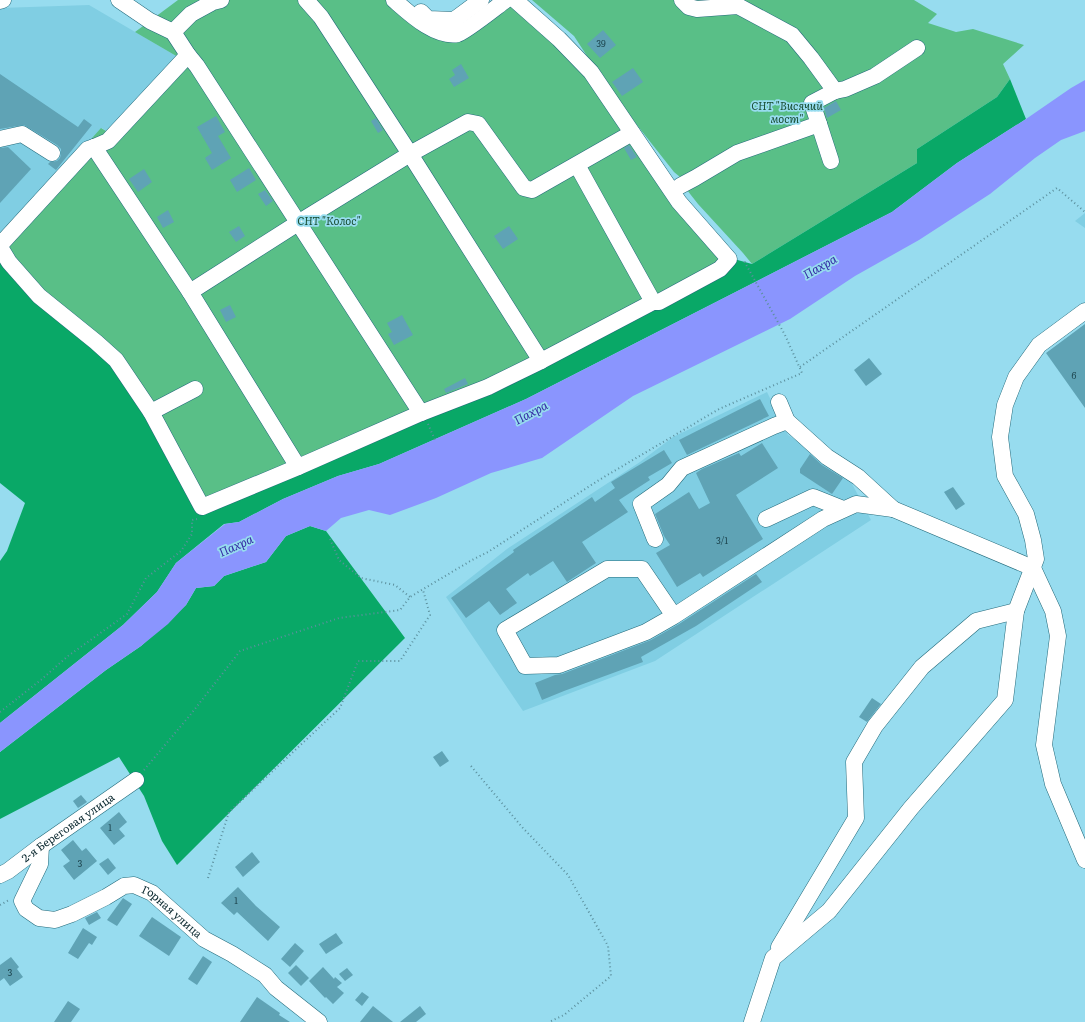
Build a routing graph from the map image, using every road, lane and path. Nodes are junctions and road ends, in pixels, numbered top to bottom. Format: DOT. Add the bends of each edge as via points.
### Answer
graph roads {
  1 [pos="119,0"];
  2 [pos="220,0"];
  3 [pos="306,0"];
  4 [pos="394,0"];
  5 [pos="408,0"];
  6 [pos="481,0"];
  7 [pos="506,0"];
  8 [pos="515,0"];
  9 [pos="525,0"];
  10 [pos="682,0"];
  11 [pos="174,32"];
  12 [pos="917,48"];
  13 [pos="188,55"];
  14 [pos="835,91"];
  15 [pos="819,124"];
  16 [pos="632,133"];
  17 [pos="0,139"];
  18 [pos="94,147"];
  19 [pos="52,154"];
  20 [pos="410,154"];
  21 [pos="831,161"];
  22 [pos="577,165"];
  23 [pos="680,186"];
  24 [pos="1085,212"];
  25 [pos="298,223"];
  26 [pos="0,246"];
  27 [pos="744,260"];
  28 [pos="190,292"];
  29 [pos="653,302"];
  30 [pos="1085,310"];
  31 [pos="541,361"];
  32 [pos="800,367"];
  33 [pos="195,389"];
  34 [pos="779,402"];
  35 [pos="151,412"];
  36 [pos="424,418"];
  37 [pos="787,421"];
  38 [pos="435,440"];
  39 [pos="298,467"];
  40 [pos="893,509"];
  41 [pos="843,510"];
  42 [pos="766,519"];
  43 [pos="192,520"];
  44 [pos="330,539"];
  45 [pos="655,539"];
  46 [pos="1033,568"];
  47 [pos="423,590"];
  48 [pos="410,597"];
  49 [pos="1016,611"];
  50 [pos="674,616"];
  51 [pos="0,712"];
  52 [pos="471,766"];
  53 [pos="136,780"];
  54 [pos="41,846"];
  55 [pos="1085,860"];
  56 [pos="0,875"];
  57 [pos="208,878"];
  58 [pos="773,958"];
  59 [pos="319,1022"];
  60 [pos="549,1022"];
  61 [pos="752,1022"];
  1 -- 11 [label="street" via="150,21"];
  2 -- 11 [label="street" via="191,14"];
  3 -- 20 [label="street" via="320,17"];
  4 -- 7 [label="street" via="423,24 444,34 459,34"];
  5 -- 6 [label="street" via="428,19 454,20"];
  8 -- 16 [label="street" via="591,72"];
  9 -- 23 [label="street" via="572,39 602,72"];
  10 -- 14 [label="street" via="689,7 696,9 738,6 792,35"];
  11 -- 13 [label="street"];
  12 -- 14 [label="street" via="875,76"];
  13 -- 18 [label="street" via="108,140"];
  13 -- 25 [label="street"];
  14 -- 15 [label="street" via="812,103"];
  15 -- 21 [label="street"];
  15 -- 23 [label="street" via="737,153"];
  16 -- 22 [label="street"];
  16 -- 29 [label="street" via="679,202 729,258 720,269 659,302"];
  17 -- 19 [label="street" via="22,134"];
  18 -- 26 [label="street" via="88,148"];
  18 -- 28 [label="street"];
  20 -- 22 [label="street" via="468,122 478,124 524,188 532,190"];
  20 -- 25 [label="street"];
  20 -- 31 [label="street"];
  22 -- 29 [label="street"];
  23 -- 27 [label="street" via="692,204"];
  24 -- 32 [label="path" via="1057,188"];
  25 -- 28 [label="street"];
  25 -- 36 [label="street"];
  26 -- 35 [label="street" via="9,262 40,296 116,360"];
  27 -- 32 [label="path"];
  28 -- 39 [label="street"];
  29 -- 31 [label="street"];
  30 -- 46 [label="street" via="1039,345 1016,377 1005,405 1000,437 1005,476 1026,514 1034,540 1036,559"];
  31 -- 36 [label="street"];
  32 -- 47 [label="path" via="802,373 720,409 598,480 488,552"];
  33 -- 35 [label="street"];
  34 -- 37 [label="street"];
  35 -- 39 [label="street" via="202,507"];
  36 -- 38 [label="path"];
  36 -- 39 [label="street"];
  37 -- 40 [label="street" via="827,457 858,478"];
  37 -- 45 [label="street" via="682,468 668,486 640,504"];
  40 -- 41 [label="street" via="856,504"];
  40 -- 46 [label="street"];
  41 -- 42 [label="street" via="813,497"];
  41 -- 50 [label="street" via="823,519"];
  43 -- 51 [label="path" via="192,534 181,551 146,578 127,614 68,656"];
  44 -- 48 [label="path" via="338,560 361,578 395,585"];
  46 -- 49 [label="street"];
  46 -- 55 [label="street" via="1053,611 1058,636 1044,745 1053,784"];
  47 -- 48 [label="path"];
  47 -- 57 [label="path" via="430,615 400,661 358,660 340,708 229,812"];
  48 -- 53 [label="path" via="400,610 339,618 240,651"];
  49 -- 58 [label="street" via="1005,700 911,808 829,911"];
  49 -- 58 [label="street" via="976,620 922,667 875,726 854,762 856,818"];
  50 -- 50 [label="street" via="646,632 559,665 524,666 505,630 607,569 642,569"];
  52 -- 60 [label="path" via="522,827 568,875 608,946 611,976 564,1015"];
  53 -- 54 [label="street, 2-я Береговая улица"];
  54 -- 56 [label="street, 2-я Береговая улица"];
  54 -- 59 [label="street, Горная улица" via="40,864 22,900 26,909 39,918 55,920 72,914 124,886 134,885 152,893 204,939 264,975 276,988"];
  58 -- 61 [label="street"];
}
